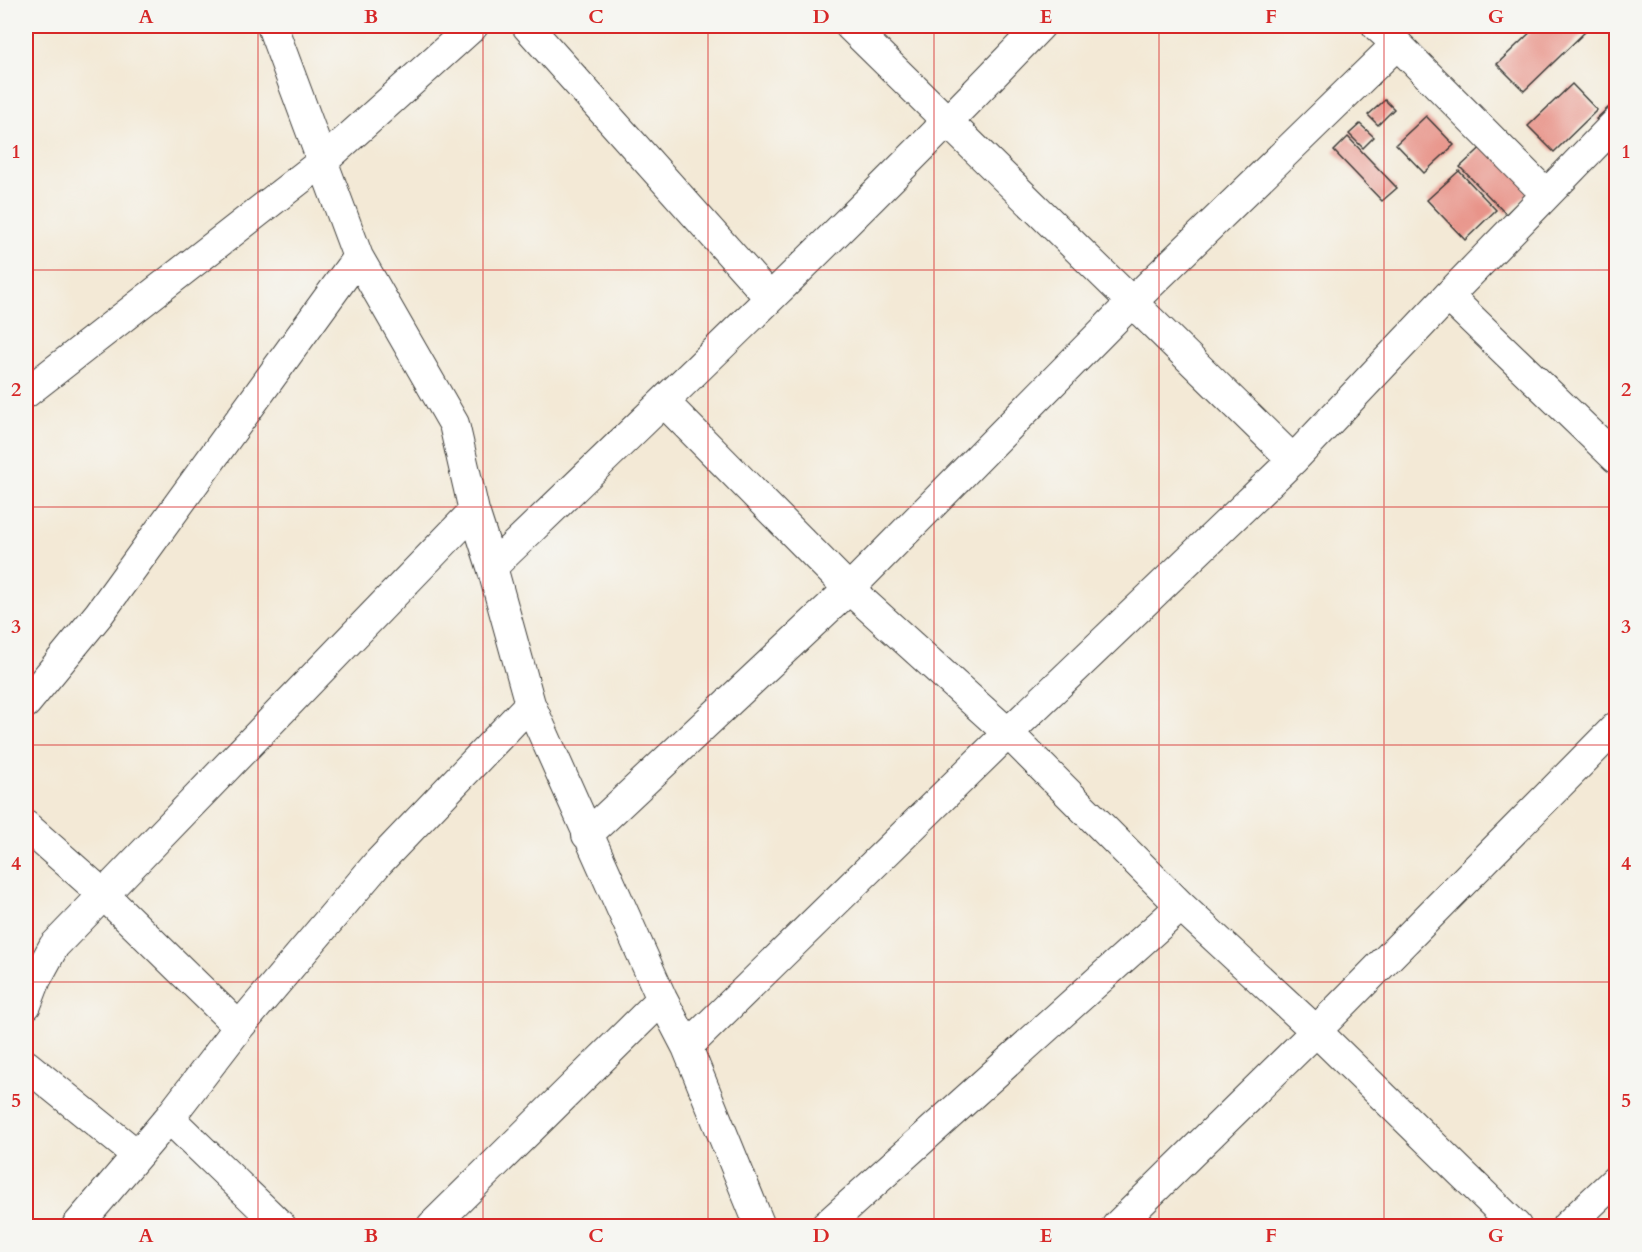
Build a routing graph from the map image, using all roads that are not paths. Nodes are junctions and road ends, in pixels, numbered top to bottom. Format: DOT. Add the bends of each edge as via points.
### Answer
graph roads {
  1 [pos="272,26"];
  2 [pos="473,26"];
  3 [pos="527,26"];
  4 [pos="850,26"];
  5 [pos="1040,26"];
  6 [pos="1387,34"];
  7 [pos="949,121"];
  8 [pos="1617,123"];
  9 [pos="322,162"];
  10 [pos="1546,194"];
  11 [pos="358,257"];
  12 [pos="1448,296"];
  13 [pos="770,298"];
  14 [pos="1131,303"];
  15 [pos="26,393"];
  16 [pos="664,402"];
  17 [pos="1617,458"];
  18 [pos="1293,460"];
  19 [pos="474,511"];
  20 [pos="492,567"];
  21 [pos="849,589"];
  22 [pos="26,703"];
  23 [pos="530,704"];
  24 [pos="1617,727"];
  25 [pos="1008,733"];
  26 [pos="26,826"];
  27 [pos="587,835"];
  28 [pos="104,895"];
  29 [pos="1181,906"];
  30 [pos="662,999"];
  31 [pos="26,1005"];
  32 [pos="239,1027"];
  33 [pos="1316,1032"];
  34 [pos="687,1047"];
  35 [pos="26,1065"];
  36 [pos="169,1118"];
  37 [pos="137,1155"];
  38 [pos="1617,1180"];
  39 [pos="77,1227"];
  40 [pos="281,1227"];
  41 [pos="432,1227"];
  42 [pos="760,1227"];
  43 [pos="826,1227"];
  44 [pos="1117,1227"];
  45 [pos="1516,1227"];
  46 [pos="1567,1227"];
  1 -- 9 [label="street"];
  2 -- 9 [label="street"];
  3 -- 13 [label="street"];
  4 -- 7 [label="street"];
  5 -- 7 [label="street"];
  6 -- 10 [label="street"];
  6 -- 14 [label="street"];
  7 -- 13 [label="street"];
  7 -- 14 [label="street"];
  8 -- 10 [label="street"];
  9 -- 11 [label="street"];
  9 -- 15 [label="street"];
  10 -- 12 [label="street"];
  11 -- 19 [label="street" via="454,424"];
  11 -- 22 [label="street" via="99,614"];
  12 -- 17 [label="street"];
  12 -- 18 [label="street"];
  13 -- 16 [label="street"];
  14 -- 18 [label="street"];
  14 -- 21 [label="street"];
  16 -- 20 [label="street"];
  16 -- 21 [label="street"];
  18 -- 25 [label="street"];
  19 -- 20 [label="street"];
  19 -- 28 [label="street"];
  20 -- 23 [label="street"];
  21 -- 25 [label="street"];
  21 -- 27 [label="street"];
  23 -- 27 [label="street"];
  23 -- 32 [label="street" via="377,864"];
  24 -- 33 [label="street"];
  25 -- 29 [label="street"];
  25 -- 34 [label="street"];
  26 -- 28 [label="street"];
  27 -- 30 [label="street"];
  28 -- 31 [label="street" via="54,946"];
  28 -- 32 [label="street"];
  29 -- 33 [label="street"];
  29 -- 43 [label="street"];
  30 -- 34 [label="street"];
  30 -- 41 [label="street"];
  32 -- 36 [label="street"];
  33 -- 44 [label="street"];
  33 -- 45 [label="street"];
  34 -- 42 [label="street"];
  35 -- 37 [label="street"];
  36 -- 37 [label="street"];
  36 -- 40 [label="street"];
  37 -- 39 [label="street"];
  38 -- 46 [label="street"];
}
